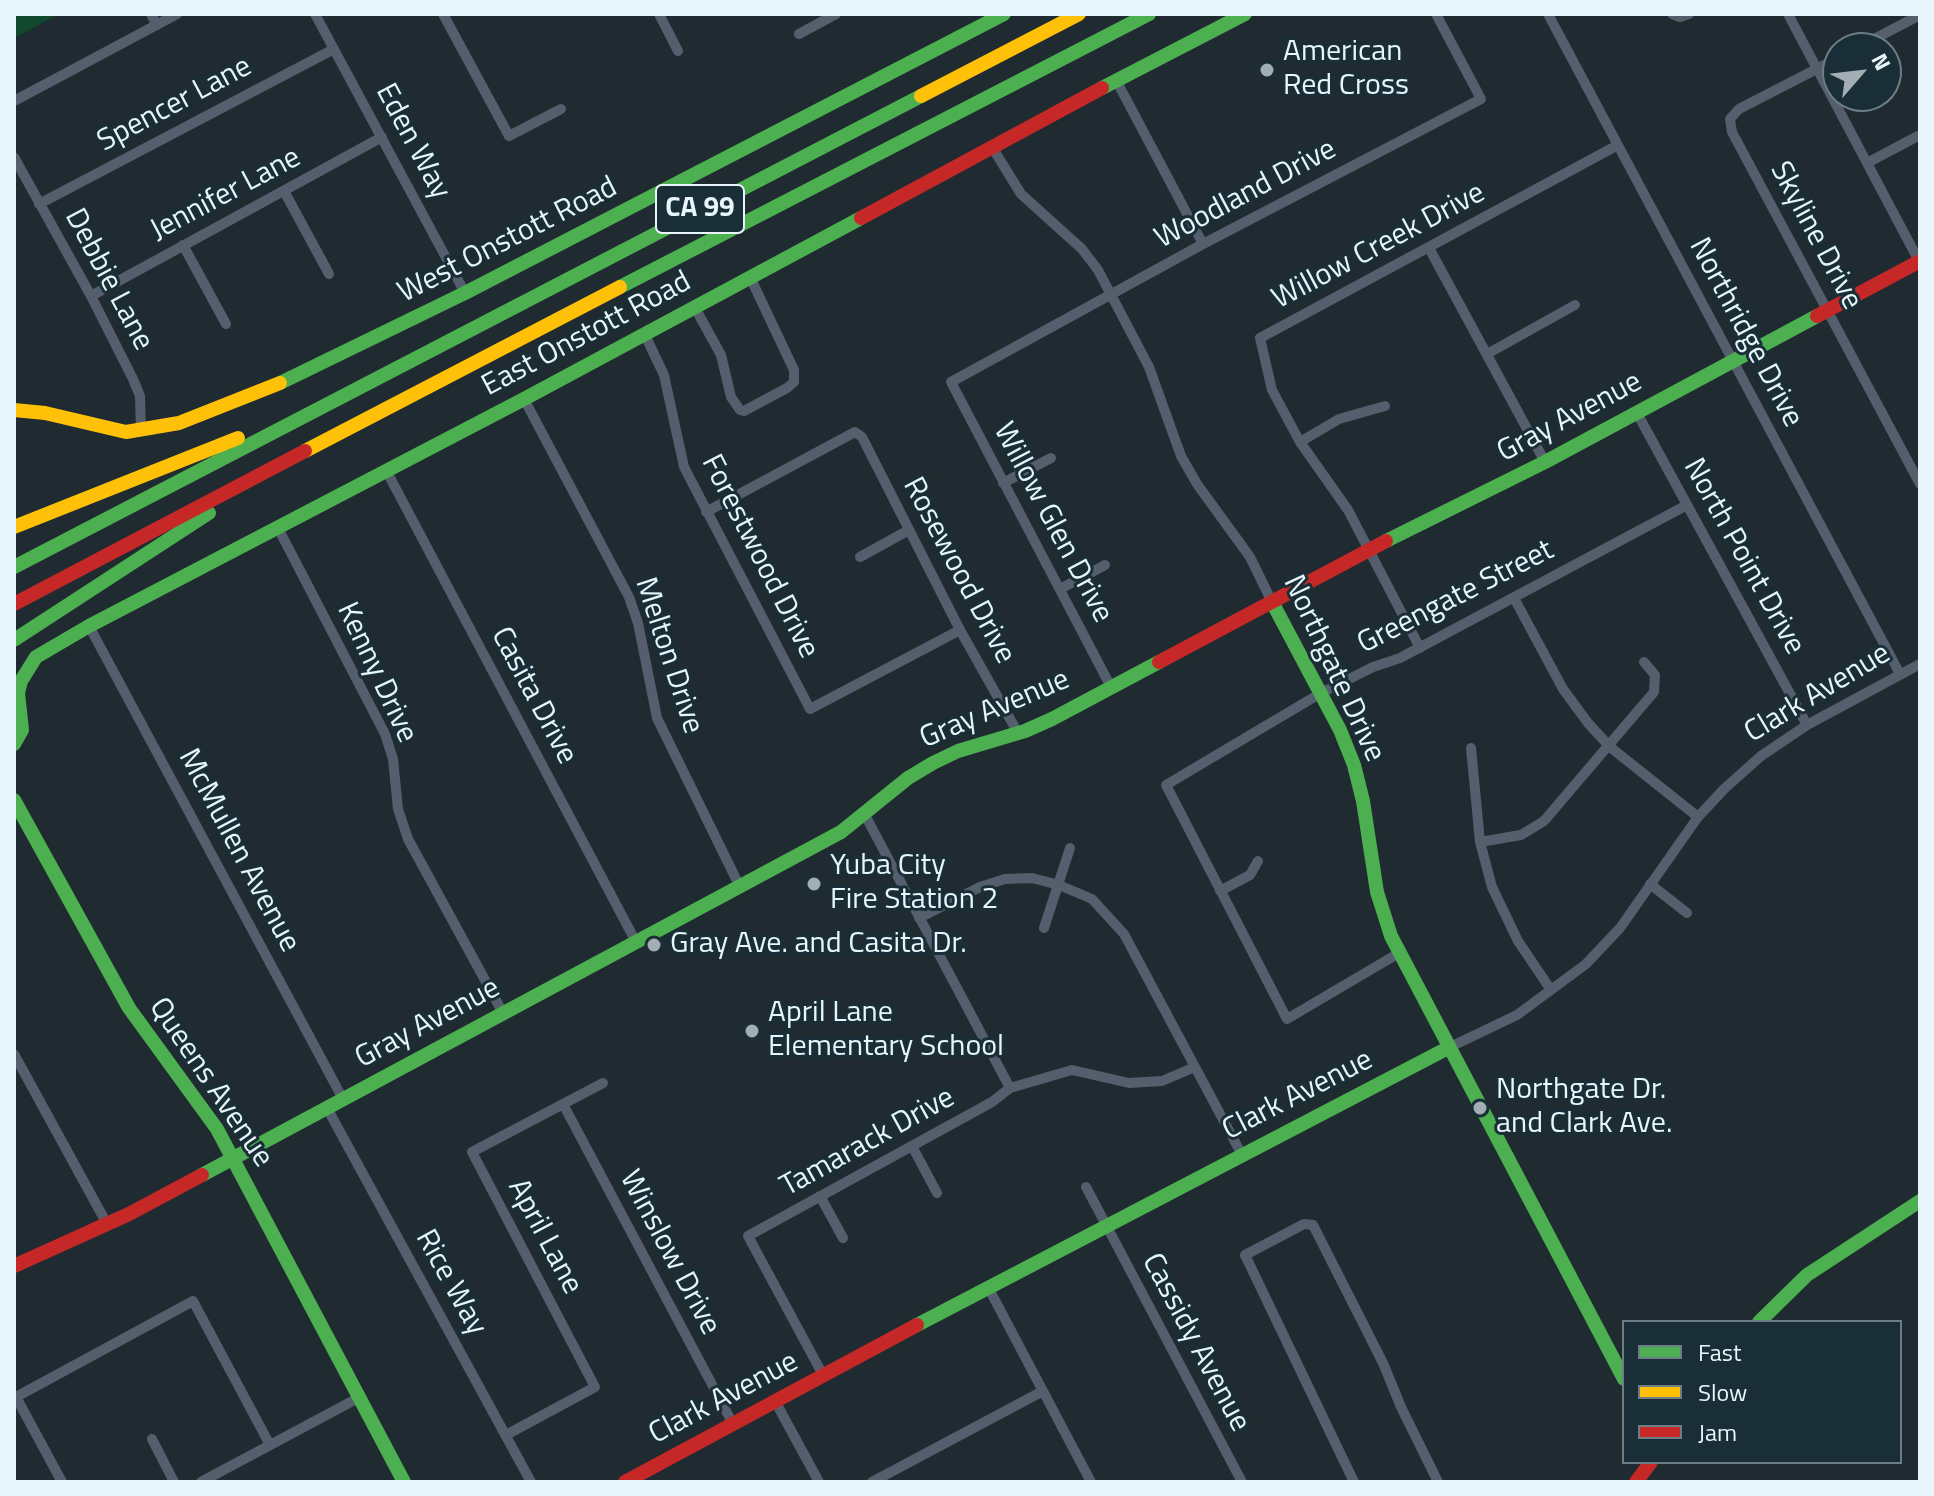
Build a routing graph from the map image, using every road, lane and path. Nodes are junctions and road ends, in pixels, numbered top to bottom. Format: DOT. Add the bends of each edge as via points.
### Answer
graph roads {
  1 [pos="151,14"];
  2 [pos="177,14"];
  3 [pos="315,14"];
  4 [pos="443,14"];
  5 [pos="659,14"];
  6 [pos="836,14"];
  7 [pos="1079,14"];
  8 [pos="1149,14"];
  9 [pos="1245,14"];
  10 [pos="1436,14"];
  11 [pos="1548,14"];
  12 [pos="1788,14"];
  13 [pos="1002,15"];
  14 [pos="1920,15"];
  15 [pos="157,25"];
  16 [pos="1888,32"];
  17 [pos="799,34"];
  18 [pos="334,49"];
  19 [pos="678,51"];
  20 [pos="1822,66"];
  21 [pos="1817,69"];
  22 [pos="1116,80"];
  23 [pos="14,101"];
  24 [pos="561,109"];
  25 [pos="1918,136"];
  26 [pos="382,137"];
  27 [pos="1618,145"];
  28 [pos="992,147"];
  29 [pos="14,157"];
  30 [pos="1867,163"];
  31 [pos="284,191"];
  32 [pos="39,204"];
  33 [pos="1203,244"];
  34 [pos="183,245"];
  35 [pos="1429,248"];
  36 [pos="1920,262"];
  37 [pos="329,274"];
  38 [pos="750,277"];
  39 [pos="465,293"];
  40 [pos="1111,294"];
  41 [pos="91,296"];
  42 [pos="1575,305"];
  43 [pos="694,306"];
  44 [pos="1828,311"];
  45 [pos="226,324"];
  46 [pos="644,333"];
  47 [pos="1487,354"];
  48 [pos="1733,362"];
  49 [pos="437,381"];
  50 [pos="951,382"];
  51 [pos="524,399"];
  52 [pos="322,405"];
  53 [pos="1385,406"];
  54 [pos="14,410"];
  55 [pos="1637,413"];
  56 [pos="141,431"];
  57 [pos="1300,442"];
  58 [pos="1051,458"];
  59 [pos="1545,462"];
  60 [pos="387,472"];
  61 [pos="1003,483"];
  62 [pos="1920,484"];
  63 [pos="1687,505"];
  64 [pos="706,512"];
  65 [pos="14,527"];
  66 [pos="278,528"];
  67 [pos="909,530"];
  68 [pos="1368,550"];
  69 [pos="860,557"];
  70 [pos="1105,565"];
  71 [pos="14,567"];
  72 [pos="1060,589"];
  73 [pos="1514,598"];
  74 [pos="1272,602"];
  75 [pos="14,604"];
  76 [pos="89,626"];
  77 [pos="960,630"];
  78 [pos="14,640"];
  79 [pos="1420,648"];
  80 [pos="1644,662"];
  81 [pos="1920,664"];
  82 [pos="1900,674"];
  83 [pos="1111,687"];
  84 [pos="1321,693"];
  85 [pos="1807,725"];
  86 [pos="1018,733"];
  87 [pos="14,744"];
  88 [pos="1610,747"];
  89 [pos="1471,748"];
  90 [pos="14,800"];
  91 [pos="865,815"];
  92 [pos="1698,817"];
  93 [pos="1480,842"];
  94 [pos="1070,848"];
  95 [pos="1258,861"];
  96 [pos="1650,884"];
  97 [pos="1059,885"];
  98 [pos="740,887"];
  99 [pos="1220,891"];
  100 [pos="1687,913"];
  101 [pos="919,918"];
  102 [pos="1044,928"];
  103 [pos="636,942"];
  104 [pos="1399,953"];
  105 [pos="1551,990"];
  106 [pos="503,1013"];
  107 [pos="1448,1048"];
  108 [pos="14,1054"];
  109 [pos="1195,1067"];
  110 [pos="603,1083"];
  111 [pos="1010,1088"];
  112 [pos="343,1099"];
  113 [pos="563,1104"];
  114 [pos="327,1108"];
  115 [pos="912,1146"];
  116 [pos="1242,1155"];
  117 [pos="233,1158"];
  118 [pos="1086,1187"];
  119 [pos="937,1193"];
  120 [pos="820,1196"];
  121 [pos="1920,1201"];
  122 [pos="107,1224"];
  123 [pos="1106,1226"];
  124 [pos="843,1238"];
  125 [pos="14,1266"];
  126 [pos="988,1287"];
  127 [pos="1761,1320"];
  128 [pos="823,1375"];
  129 [pos="1622,1375"];
  130 [pos="1043,1391"];
  131 [pos="360,1397"];
  132 [pos="775,1401"];
  133 [pos="733,1424"];
  134 [pos="506,1435"];
  135 [pos="152,1439"];
  136 [pos="270,1445"];
  137 [pos="1650,1464"];
  138 [pos="62,1482"];
  139 [pos="174,1482"];
  140 [pos="201,1482"];
  141 [pos="404,1482"];
  142 [pos="531,1482"];
  143 [pos="625,1482"];
  144 [pos="819,1482"];
  145 [pos="872,1482"];
  146 [pos="1091,1482"];
  147 [pos="1242,1482"];
  148 [pos="1354,1482"];
  149 [pos="1438,1482"];
  150 [pos="1636,1482"];
  1 -- 15 [label="street"];
  2 -- 15 [label="street"];
  3 -- 18 [label="street, Eden Way"];
  4 -- 24 [label="street" via="509,136"];
  5 -- 19 [label="street"];
  6 -- 17 [label="street"];
  7 -- 52 [label="main road, CA 99"];
  8 -- 49 [label="main road, CA 99"];
  9 -- 22 [label="main road, East Onstott Road"];
  10 -- 33 [label="street, Woodland Drive" via="1481,99"];
  11 -- 27 [label="street, Northridge Drive"];
  12 -- 21 [label="street"];
  13 -- 39 [label="main road, West Onstott Road"];
  14 -- 16 [label="street"];
  15 -- 23 [label="street"];
  18 -- 26 [label="street, Eden Way"];
  18 -- 32 [label="street, Spencer Lane"];
  20 -- 21 [label="street, Skyline Drive"];
  21 -- 30 [label="street"];
  21 -- 44 [label="street, Skyline Drive" via="1739,109 1730,119 1732,132"];
  22 -- 28 [label="main road, East Onstott Road"];
  22 -- 33 [label="street"];
  25 -- 30 [label="street"];
  26 -- 31 [label="street, Jennifer Lane"];
  26 -- 39 [label="street, Eden Way"];
  27 -- 35 [label="street, Willow Creek Drive"];
  27 -- 48 [label="street, Northridge Drive"];
  28 -- 38 [label="main road, East Onstott Road"];
  28 -- 40 [label="street, Northgate Drive" via="1021,194 1082,249"];
  29 -- 32 [label="street, Debbie Lane"];
  30 -- 36 [label="street"];
  31 -- 34 [label="street, Jennifer Lane"];
  31 -- 37 [label="street"];
  32 -- 41 [label="street, Debbie Lane"];
  33 -- 40 [label="street, Woodland Drive"];
  34 -- 41 [label="street, Jennifer Lane"];
  34 -- 45 [label="street"];
  35 -- 47 [label="street"];
  35 -- 57 [label="street, Willow Creek Drive" via="1260,338 1272,390"];
  36 -- 44 [label="main road, Gray Avenue"];
  38 -- 43 [label="main road, East Onstott Road"];
  38 -- 43 [label="street" via="794,370 794,382 744,411 731,397 721,355"];
  39 -- 56 [label="main road, West Onstott Road" via="275,387 179,423"];
  40 -- 50 [label="street, Woodland Drive"];
  40 -- 74 [label="street, Northgate Drive" via="1149,367 1181,456 1250,557"];
  41 -- 56 [label="street, Debbie Lane" via="140,396"];
  42 -- 47 [label="street"];
  43 -- 46 [label="main road, East Onstott Road"];
  44 -- 48 [label="main road, Gray Avenue"];
  44 -- 62 [label="street, Skyline Drive"];
  46 -- 51 [label="main road, East Onstott Road"];
  46 -- 64 [label="street, Forestwood Drive" via="664,375 684,467"];
  47 -- 59 [label="street"];
  48 -- 55 [label="main road, Gray Avenue"];
  48 -- 82 [label="street, Northridge Drive"];
  49 -- 75 [label="main road, CA 99"];
  49 -- 78 [label="main road" via="222,505"];
  50 -- 61 [label="street, Willow Glen Drive"];
  51 -- 60 [label="main road, East Onstott Road"];
  51 -- 98 [label="street, Melton Drive" via="629,597 657,718"];
  52 -- 65 [label="main road"];
  52 -- 71 [label="main road, CA 99"];
  53 -- 57 [label="street" via="1339,419"];
  54 -- 56 [label="main road, West Onstott Road" via="107,430"];
  55 -- 59 [label="main road, Gray Avenue"];
  55 -- 63 [label="street, North Point Drive"];
  57 -- 68 [label="street, Willow Creek Drive" via="1348,510"];
  58 -- 61 [label="street"];
  59 -- 68 [label="main road, Gray Avenue"];
  60 -- 66 [label="main road, East Onstott Road"];
  60 -- 103 [label="street, Casita Drive"];
  61 -- 72 [label="street, Willow Glen Drive"];
  63 -- 73 [label="street, Greengate Street"];
  63 -- 85 [label="street, North Point Drive"];
  64 -- 67 [label="street, Rosewood Drive" via="855,432"];
  64 -- 77 [label="street, Forestwood Drive" via="810,709"];
  66 -- 76 [label="main road, East Onstott Road"];
  66 -- 106 [label="street, Kenny Drive" via="385,734 408,839"];
  67 -- 69 [label="street"];
  67 -- 77 [label="street, Rosewood Drive"];
  68 -- 74 [label="main road, Gray Avenue"];
  68 -- 79 [label="street, Willow Creek Drive"];
  70 -- 72 [label="street"];
  72 -- 83 [label="street, Willow Glen Drive"];
  73 -- 79 [label="street, Greengate Street"];
  73 -- 88 [label="street" via="1563,689"];
  74 -- 83 [label="main road, Gray Avenue"];
  74 -- 84 [label="main road, Northgate Drive"];
  76 -- 87 [label="main road, East Onstott Road" via="36,657 26,670 18,693 22,730"];
  76 -- 112 [label="street, McMullen Avenue"];
  77 -- 86 [label="street, Rosewood Drive"];
  79 -- 84 [label="street, Greengate Street"];
  80 -- 88 [label="street" via="1655,675 1654,692"];
  81 -- 82 [label="street, Clark Avenue"];
  82 -- 85 [label="street, Clark Avenue"];
  83 -- 86 [label="main road, Gray Avenue"];
  84 -- 99 [label="street, Greengate Street" via="1166,785"];
  84 -- 104 [label="main road, Northgate Drive" via="1354,765 1377,892"];
  85 -- 92 [label="street, Clark Avenue" via="1761,756"];
  86 -- 91 [label="main road, Gray Avenue" via="933,763"];
  88 -- 92 [label="street"];
  88 -- 93 [label="street" via="1544,821 1521,835"];
  89 -- 93 [label="street"];
  90 -- 117 [label="main road, Queens Avenue" via="129,1008"];
  91 -- 98 [label="main road, Gray Avenue"];
  91 -- 101 [label="street"];
  92 -- 96 [label="street, Clark Avenue"];
  93 -- 105 [label="street" via="1492,887 1518,941"];
  94 -- 97 [label="street"];
  95 -- 99 [label="street" via="1250,875"];
  96 -- 100 [label="street"];
  96 -- 105 [label="street, Clark Avenue" via="1620,928 1586,964"];
  97 -- 101 [label="street" via="1005,879"];
  97 -- 102 [label="street"];
  97 -- 109 [label="street" via="1092,899 1124,934"];
  98 -- 103 [label="main road, Gray Avenue"];
  99 -- 104 [label="street" via="1287,1019"];
  101 -- 111 [label="street"];
  103 -- 106 [label="main road, Gray Avenue"];
  104 -- 107 [label="main road, Northgate Drive"];
  105 -- 107 [label="street, Clark Avenue" via="1517,1015"];
  106 -- 112 [label="main road, Gray Avenue"];
  107 -- 116 [label="main road, Clark Avenue"];
  107 -- 129 [label="main road, Northgate Drive"];
  108 -- 122 [label="street"];
  109 -- 111 [label="street, Tamarack Drive" via="1162,1081 1129,1083 1072,1070"];
  109 -- 116 [label="street"];
  110 -- 113 [label="street, April Lane"];
  111 -- 115 [label="street, Tamarack Drive"];
  112 -- 114 [label="main road, Gray Avenue"];
  113 -- 133 [label="street, Winslow Drive"];
  113 -- 134 [label="street, April Lane" via="472,1152 595,1387"];
  114 -- 117 [label="main road, Gray Avenue"];
  114 -- 134 [label="street, Rice Way"];
  115 -- 119 [label="street"];
  115 -- 120 [label="street, Tamarack Drive"];
  116 -- 123 [label="main road, Clark Avenue"];
  117 -- 122 [label="main road, Gray Avenue"];
  117 -- 131 [label="main road, Queens Avenue"];
  118 -- 123 [label="street, Cassidy Avenue"];
  120 -- 124 [label="street"];
  120 -- 128 [label="street, Tamarack Drive" via="748,1236"];
  121 -- 127 [label="main road" via="1807,1275"];
  122 -- 125 [label="main road, Gray Avenue"];
  123 -- 126 [label="main road, Clark Avenue"];
  123 -- 147 [label="street, Cassidy Avenue"];
  126 -- 128 [label="main road, Clark Avenue"];
  126 -- 130 [label="street"];
  128 -- 132 [label="main road, Clark Avenue"];
  130 -- 145 [label="street"];
  130 -- 146 [label="street"];
  131 -- 136 [label="street"];
  131 -- 141 [label="main road, Queens Avenue"];
  132 -- 133 [label="main road, Clark Avenue"];
  132 -- 144 [label="street"];
  133 -- 143 [label="main road, Clark Avenue"];
  134 -- 142 [label="street, Rice Way"];
  135 -- 139 [label="street"];
  136 -- 138 [label="street" via="193,1301 16,1397"];
  136 -- 140 [label="street"];
  137 -- 150 [label="main road"];
  148 -- 149 [label="street" via="1245,1255 1304,1224 1313,1225"];
}
